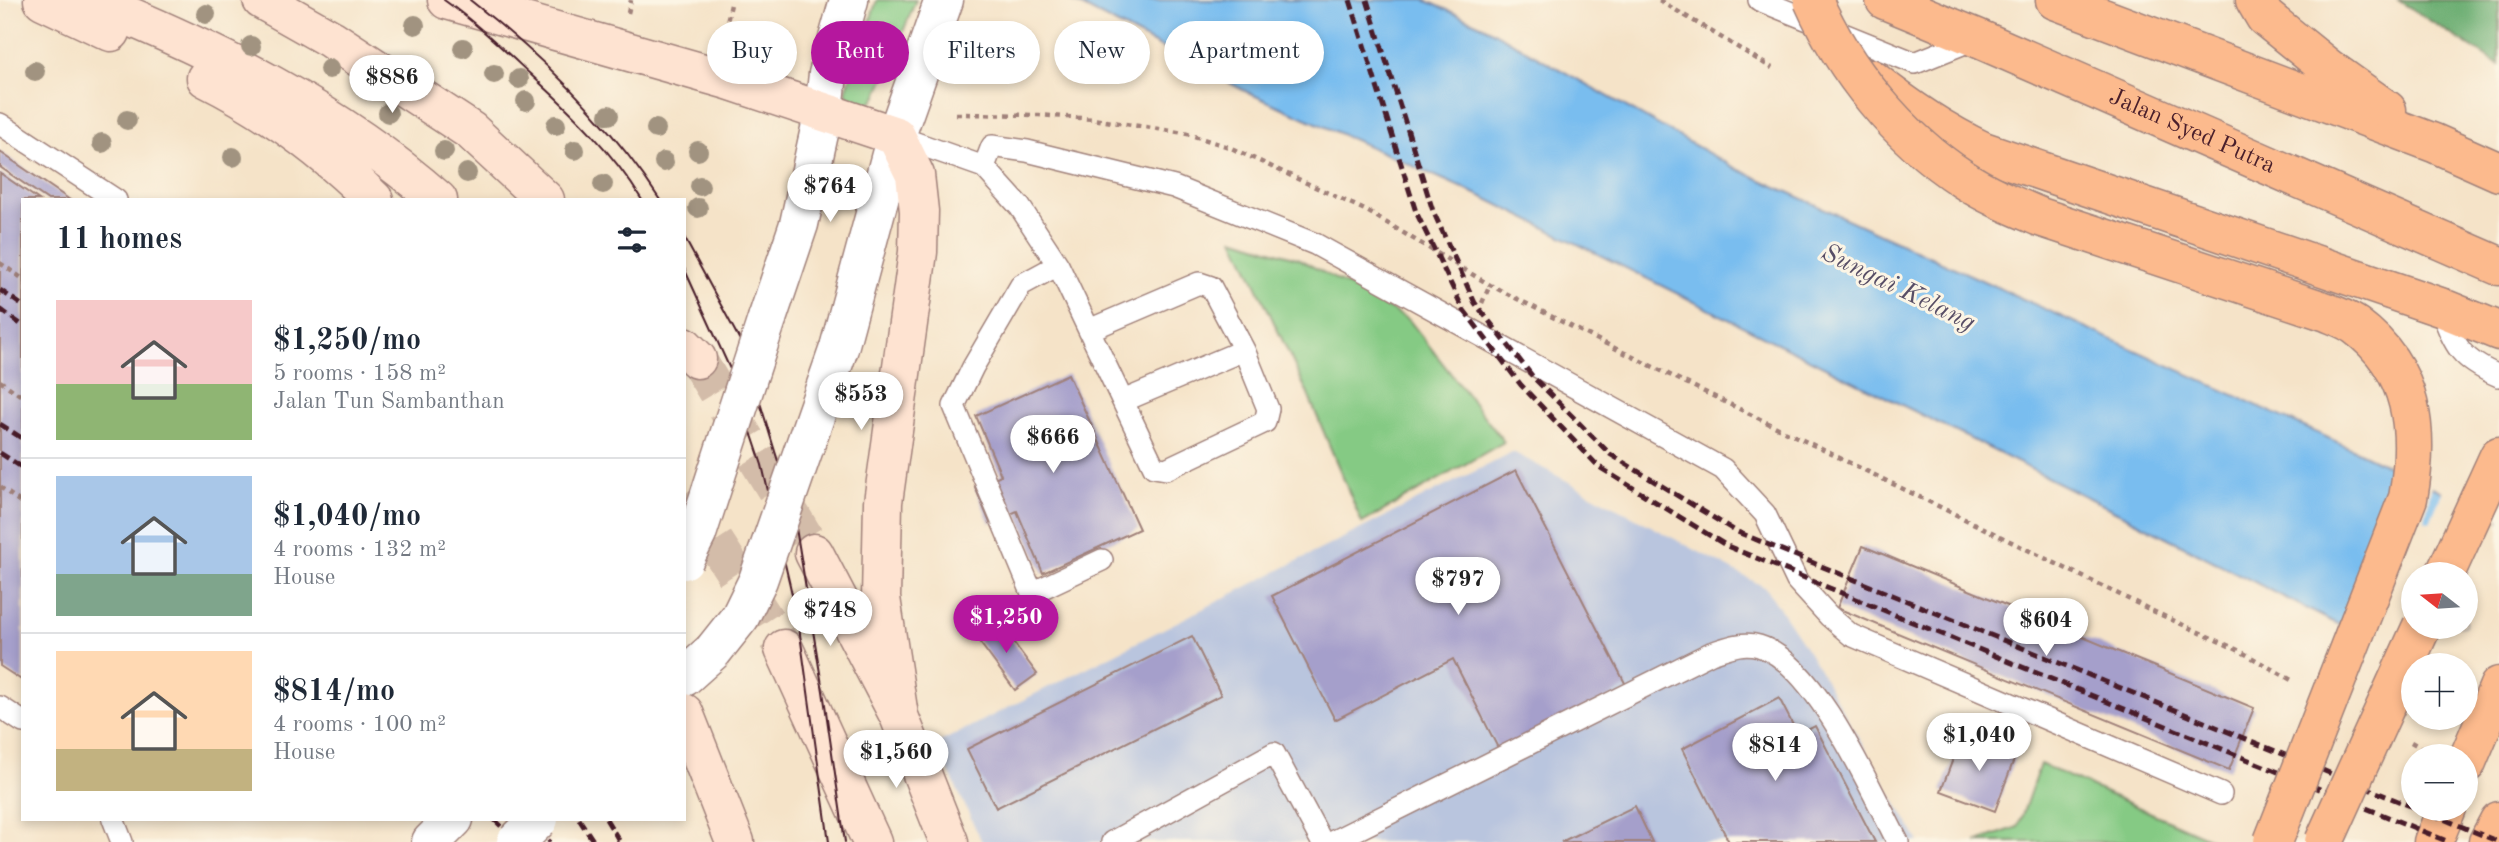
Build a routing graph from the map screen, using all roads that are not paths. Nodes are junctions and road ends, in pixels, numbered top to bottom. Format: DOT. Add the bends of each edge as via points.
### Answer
graph roads {
  1 [pos="43,0"];
  2 [pos="90,0"];
  3 [pos="262,0"];
  4 [pos="447,0"];
  5 [pos="849,0"];
  6 [pos="944,0"];
  7 [pos="1759,0"];
  8 [pos="1885,0"];
  9 [pos="2055,0"];
  10 [pos="2255,0"];
  11 [pos="1820,17"];
  12 [pos="1977,38"];
  13 [pos="824,111"];
  14 [pos="0,124"];
  15 [pos="896,136"];
  16 [pos="2434,143"];
  17 [pos="984,167"];
  18 [pos="2499,172"];
  19 [pos="114,198"];
  20 [pos="372,198"];
  21 [pos="436,198"];
  22 [pos="542,198"];
  23 [pos="1058,265"];
  24 [pos="2499,266"];
  25 [pos="2440,307"];
  26 [pos="1089,330"];
  27 [pos="2499,331"];
  28 [pos="1244,350"];
  29 [pos="2499,376"];
  30 [pos="1123,401"];
  31 [pos="2499,456"];
  32 [pos="814,554"];
  33 [pos="686,556"];
  34 [pos="1102,560"];
  35 [pos="2450,562"];
  36 [pos="2415,639"];
  37 [pos="783,649"];
  38 [pos="686,675"];
  39 [pos="2499,686"];
  40 [pos="0,707"];
  41 [pos="899,716"];
  42 [pos="686,718"];
  43 [pos="21,721"];
  44 [pos="2474,744"];
  45 [pos="2221,794"];
  46 [pos="114,821"];
  47 [pos="452,821"];
  48 [pos="537,821"];
  49 [pos="2442,821"];
  50 [pos="2499,821"];
  51 [pos="121,842"];
  52 [pos="431,842"];
  53 [pos="516,842"];
  54 [pos="735,842"];
  55 [pos="872,842"];
  56 [pos="949,842"];
  57 [pos="1112,842"];
  58 [pos="1322,842"];
  59 [pos="1332,842"];
  60 [pos="1898,842"];
  61 [pos="2273,842"];
  62 [pos="2324,842"];
  63 [pos="2433,842"];
  64 [pos="2488,842"];
  1 -- 20 [label="main road" via="219,85 276,119"];
  2 -- 21 [label="main road" via="178,36 281,89 369,143"];
  3 -- 22 [label="main road" via="331,39 471,131"];
  4 -- 13 [label="main road"];
  5 -- 13 [label="street" via="832,54"];
  6 -- 15 [label="street"];
  7 -- 12 [label="lane" via="1915,63"];
  8 -- 12 [label="main road, Jalan Syed Putra"];
  9 -- 16 [label="main road"];
  10 -- 16 [label="main road" via="2264,17"];
  11 -- 25 [label="main road, bridge" via="1868,77 1908,109 1983,151"];
  11 -- 61 [label="main road, bridge" via="1863,84 1898,124 1963,179 2040,217 2327,312 2354,324 2391,362 2414,425 2408,498"];
  12 -- 24 [label="main road, Jalan Syed Putra"];
  13 -- 15 [label="main road"];
  13 -- 33 [label="street, bridge" via="799,224"];
  14 -- 19 [label="lane"];
  15 -- 17 [label="lane"];
  15 -- 38 [label="street, bridge" via="839,348 758,580 740,617"];
  15 -- 41 [label="main road" via="915,175 919,211 918,252 883,502 881,598"];
  16 -- 18 [label="main road"];
  17 -- 23 [label="lane" via="1020,207"];
  17 -- 45 [label="lane" via="992,146 1027,151 1174,187 1315,244 1723,469 1765,514 1797,581 1851,635"];
  23 -- 26 [label="lane"];
  23 -- 34 [label="lane" via="1021,285 954,406 1032,593"];
  25 -- 27 [label="main road"];
  25 -- 29 [label="lane" via="2453,341 2474,366"];
  26 -- 28 [label="lane" via="1199,283 1211,287"];
  26 -- 30 [label="lane"];
  28 -- 30 [label="lane"];
  28 -- 30 [label="lane" via="1268,409 1265,422 1166,469 1154,467"];
  31 -- 35 [label="main road"];
  32 -- 41 [label="main road"];
  36 -- 62 [label="main road, bridge"];
  37 -- 55 [label="main road"];
  39 -- 44 [label="main road"];
  40 -- 43 [label="lane"];
  41 -- 56 [label="main road"];
  42 -- 54 [label="main road"];
  46 -- 51 [label="lane"];
  47 -- 52 [label="street"];
  48 -- 53 [label="street, bridge"];
  49 -- 63 [label="main road"];
  50 -- 64 [label="main road"];
  57 -- 58 [label="lane" via="1274,753"];
  59 -- 60 [label="lane" via="1711,653 1742,644 1760,646 1785,662 1815,692"];
}
